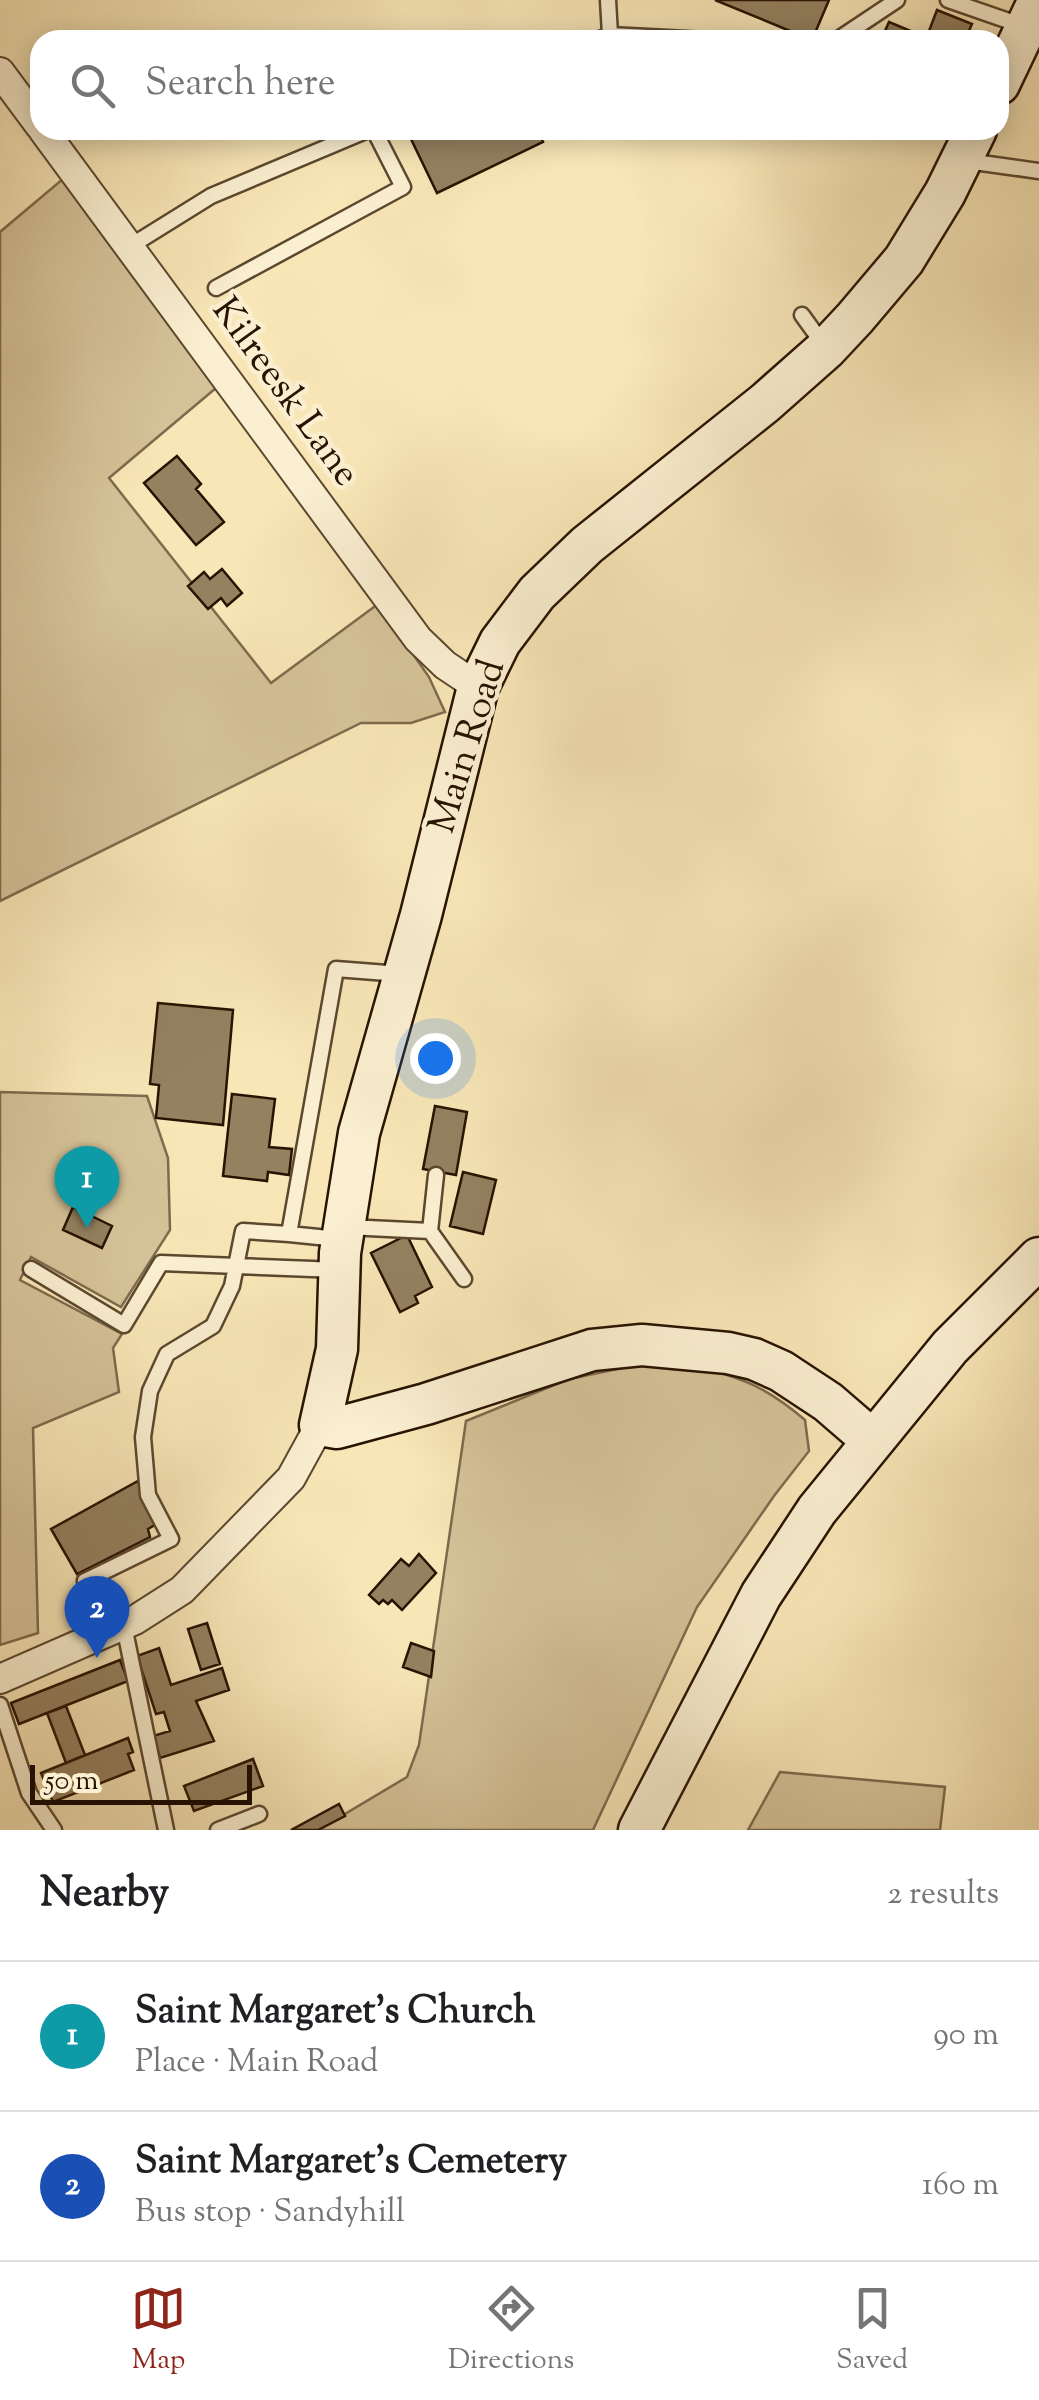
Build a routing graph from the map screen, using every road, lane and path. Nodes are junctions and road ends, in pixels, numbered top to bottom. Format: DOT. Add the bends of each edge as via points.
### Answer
graph roads {
  1 [pos="608,0"];
  2 [pos="898,0"];
  3 [pos="948,0"];
  4 [pos="1033,14"];
  5 [pos="604,30"];
  6 [pos="852,30"];
  7 [pos="1009,63"];
  8 [pos="0,72"];
  9 [pos="30,113"];
  10 [pos="50,140"];
  11 [pos="347,140"];
  12 [pos="377,140"];
  13 [pos="969,145"];
  14 [pos="1039,171"];
  15 [pos="129,246"];
  16 [pos="216,288"];
  17 [pos="802,315"];
  18 [pos="826,349"];
  19 [pos="478,686"];
  20 [pos="404,974"];
  21 [pos="436,1175"];
  22 [pos="430,1231"];
  23 [pos="289,1234"];
  24 [pos="341,1246"];
  25 [pos="1039,1258"];
  26 [pos="236,1268"];
  27 [pos="31,1269"];
  28 [pos="464,1279"];
  29 [pos="320,1425"];
  30 [pos="872,1440"];
  31 [pos="124,1626"];
  32 [pos="95,1639"];
  33 [pos="0,1679"];
  34 [pos="0,1705"];
  35 [pos="259,1814"];
  36 [pos="54,1830"];
  37 [pos="166,1830"];
  38 [pos="218,1830"];
  39 [pos="639,1830"];
  1 -- 5 [label="lane"];
  2 -- 6 [label="lane"];
  3 -- 4 [label="lane"];
  4 -- 7 [label="main road"];
  8 -- 9 [label="street, Kilreesk Lane"];
  10 -- 15 [label="street, Kilreesk Lane"];
  11 -- 15 [label="lane" via="211,196"];
  12 -- 16 [label="lane" via="404,187"];
  13 -- 14 [label="lane"];
  13 -- 18 [label="main road, Main Road" via="904,260"];
  15 -- 19 [label="street, Kilreesk Lane" via="418,639"];
  17 -- 18 [label="lane"];
  18 -- 19 [label="main road, Main Road" via="536,593"];
  19 -- 20 [label="main road, Main Road"];
  20 -- 23 [label="lane" via="336,969"];
  20 -- 24 [label="main road, Main Road" via="359,1134"];
  21 -- 22 [label="lane"];
  22 -- 24 [label="lane"];
  22 -- 28 [label="lane"];
  23 -- 24 [label="lane"];
  23 -- 26 [label="lane" via="243,1231"];
  24 -- 26 [label="lane"];
  24 -- 29 [label="main road, Main Road" via="338,1349"];
  25 -- 30 [label="main road" via="950,1347"];
  26 -- 27 [label="lane" via="162,1263 124,1325"];
  26 -- 32 [label="lane" via="214,1326 167,1354 150,1391 143,1437 148,1495 171,1539 85,1581"];
  29 -- 30 [label="main road" via="337,1428 426,1404 592,1350 642,1345 728,1352 781,1370"];
  29 -- 31 [label="street" via="291,1478 222,1552 182,1590"];
  30 -- 39 [label="main road" via="761,1595"];
  31 -- 32 [label="street"];
  31 -- 37 [label="lane"];
  32 -- 33 [label="street"];
  34 -- 36 [label="lane" via="30,1793"];
  35 -- 38 [label="lane"];
}
